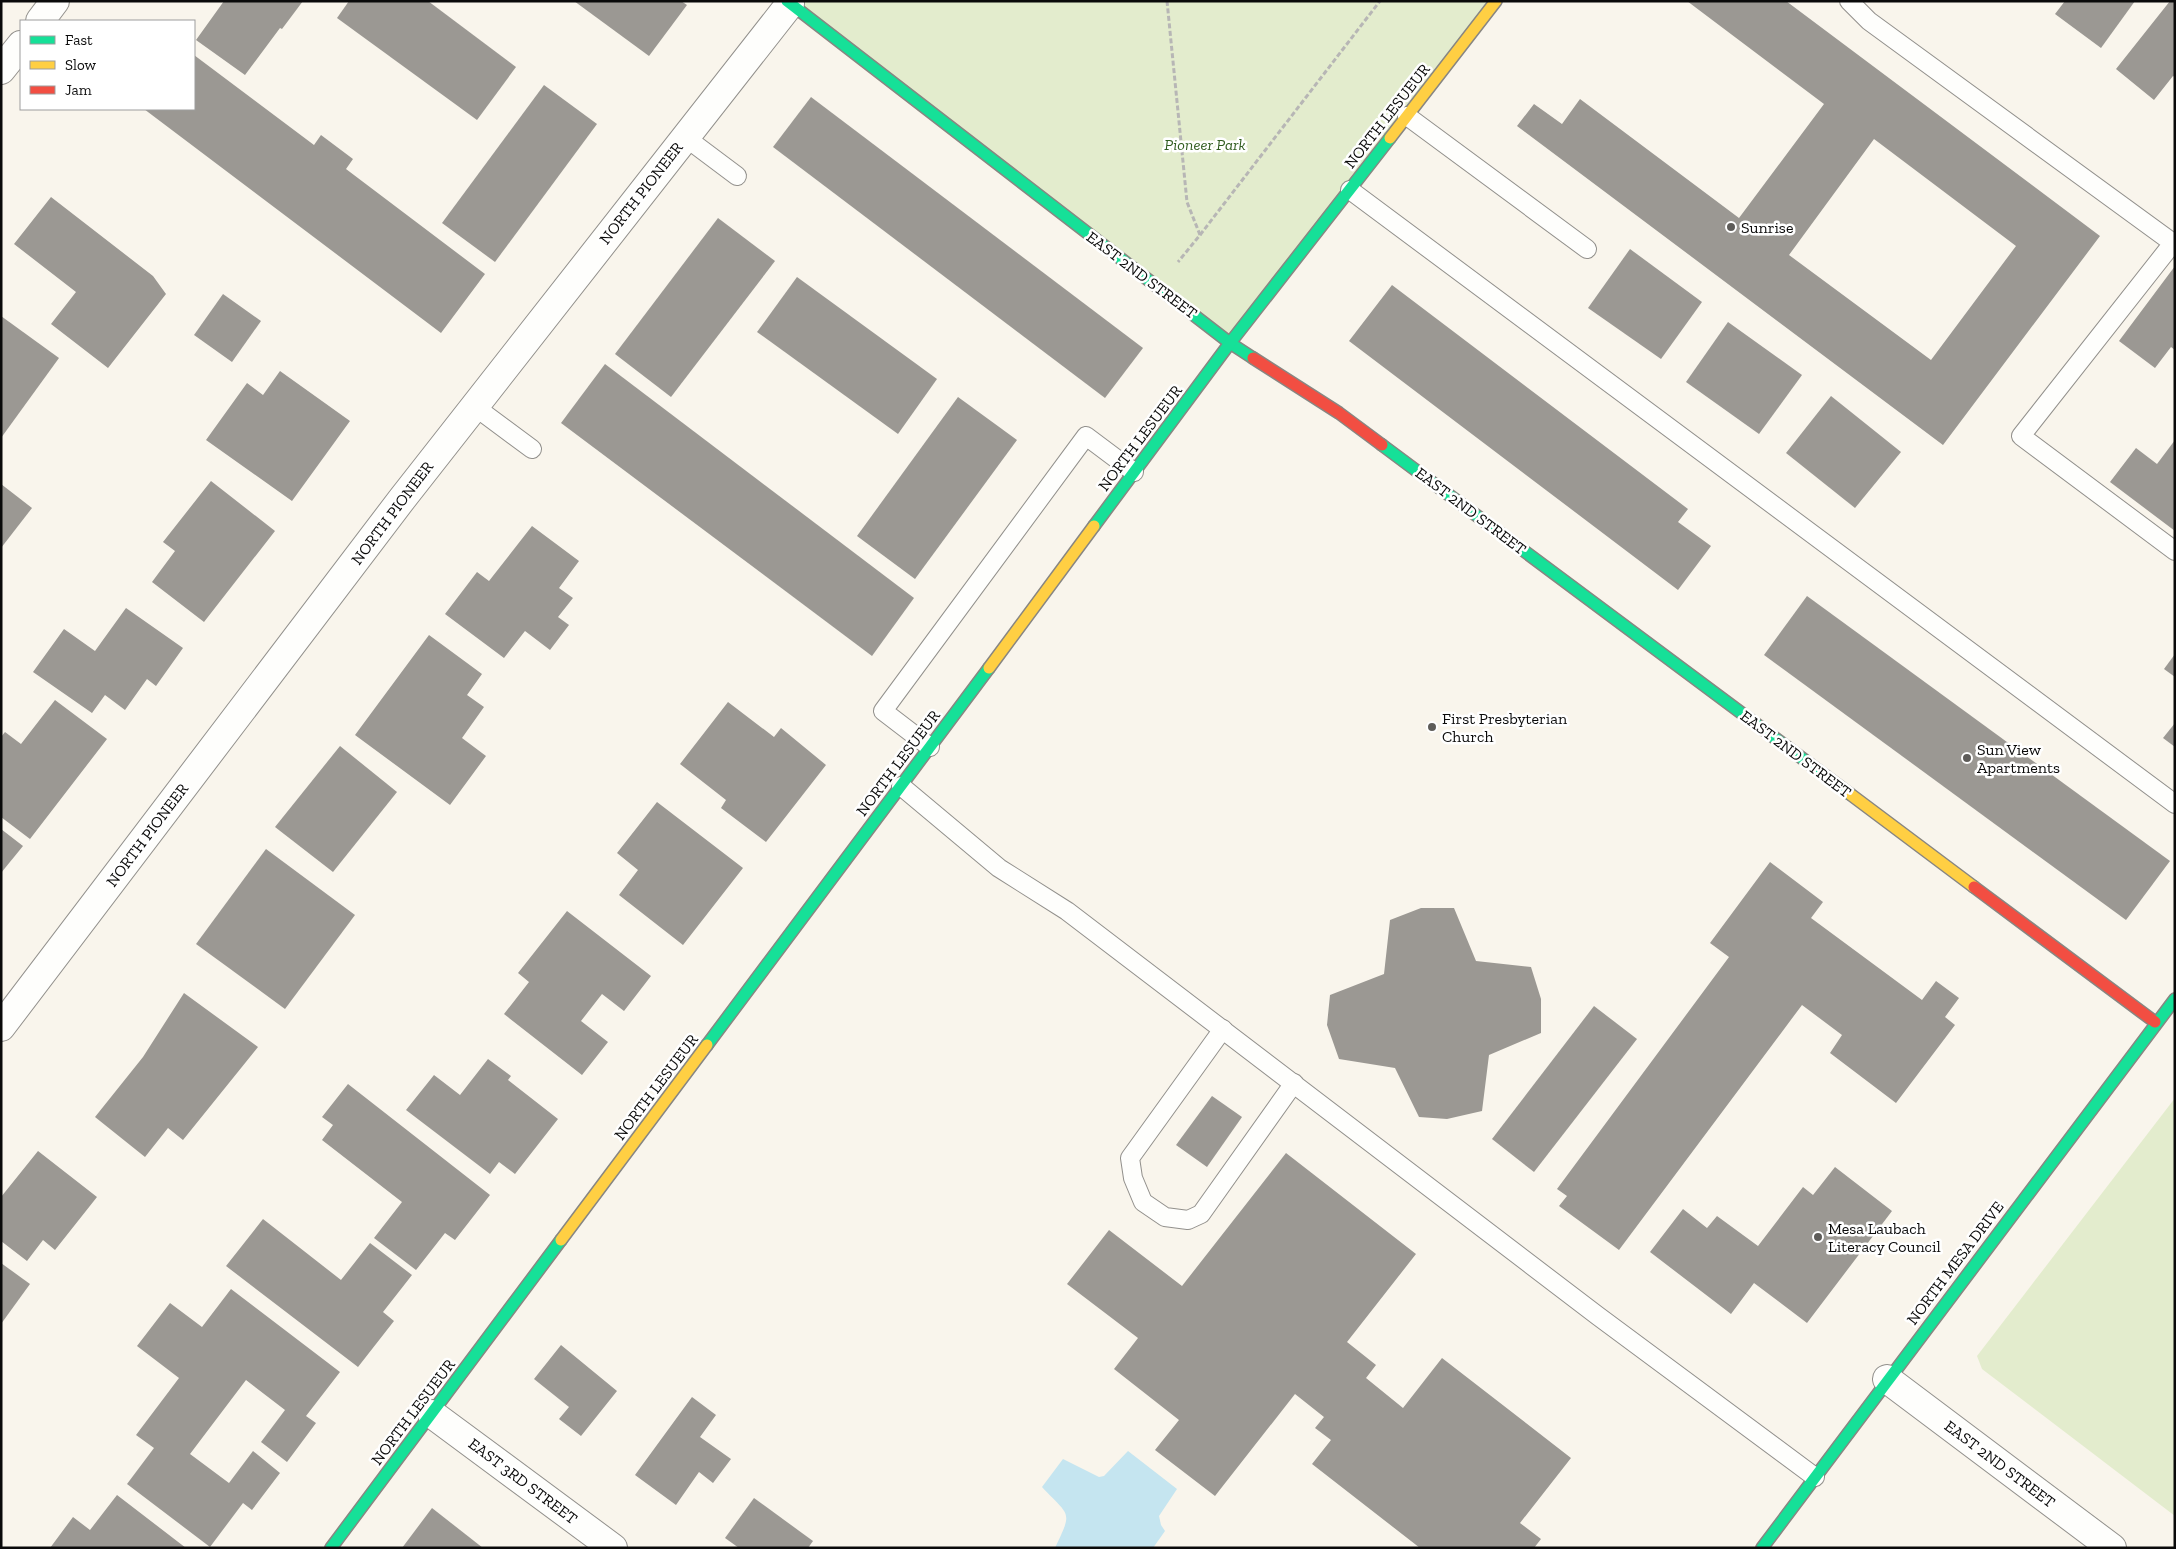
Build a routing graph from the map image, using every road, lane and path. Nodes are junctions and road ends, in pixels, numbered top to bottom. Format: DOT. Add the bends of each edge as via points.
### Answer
graph roads {
  1 [pos="55,1"];
  2 [pos="1167,1"];
  3 [pos="1380,1"];
  4 [pos="1496,1"];
  5 [pos="1849,1"];
  6 [pos="789,3"];
  7 [pos="41,20"];
  8 [pos="20,46"];
  9 [pos="1,70"];
  10 [pos="1407,116"];
  11 [pos="685,137"];
  12 [pos="738,176"];
  13 [pos="1350,190"];
  14 [pos="1200,235"];
  15 [pos="1587,249"];
  16 [pos="1157,287"];
  17 [pos="1230,343"];
  18 [pos="474,406"];
  19 [pos="532,449"];
  20 [pos="1134,472"];
  21 [pos="2175,551"];
  22 [pos="930,747"];
  23 [pos="901,786"];
  24 [pos="2175,804"];
  25 [pos="2175,999"];
  26 [pos="2155,1022"];
  27 [pos="1,1027"];
  28 [pos="1223,1029"];
  29 [pos="1294,1083"];
  30 [pos="1887,1380"];
  31 [pos="432,1414"];
  32 [pos="1815,1477"];
  33 [pos="331,1548"];
  34 [pos="613,1548"];
  35 [pos="1762,1548"];
  36 [pos="2112,1548"];
  1 -- 7 [label="street"];
  2 -- 14 [label="path" via="1187,202"];
  3 -- 14 [label="path"];
  4 -- 10 [label="street, NORTH LESUEUR"];
  5 -- 21 [label="lane" via="1869,21 2173,243 2021,436"];
  6 -- 11 [label="street, NORTH PIONEER"];
  6 -- 16 [label="street, EAST 2ND STREET"];
  8 -- 9 [label="street"];
  10 -- 13 [label="street, NORTH LESUEUR"];
  10 -- 15 [label="lane"];
  11 -- 12 [label="lane"];
  11 -- 18 [label="street, NORTH PIONEER"];
  13 -- 17 [label="street, NORTH LESUEUR"];
  13 -- 24 [label="lane"];
  14 -- 16 [label="path"];
  16 -- 17 [label="street, EAST 2ND STREET"];
  17 -- 20 [label="street, NORTH LESUEUR"];
  17 -- 26 [label="street, EAST 2ND STREET" via="1339,413"];
  18 -- 19 [label="lane"];
  18 -- 27 [label="street, NORTH PIONEER"];
  20 -- 22 [label="street, NORTH LESUEUR"];
  20 -- 22 [label="lane" via="1086,436 883,711"];
  22 -- 23 [label="street, NORTH LESUEUR"];
  23 -- 28 [label="lane" via="999,868 1067,911"];
  23 -- 31 [label="street, NORTH LESUEUR"];
  25 -- 26 [label="street, NORTH MESA DRIVE"];
  26 -- 30 [label="street, NORTH MESA DRIVE"];
  28 -- 29 [label="lane"];
  28 -- 29 [label="lane" via="1130,1158 1132,1178 1143,1202 1165,1217 1188,1220 1201,1214"];
  29 -- 32 [label="lane"];
  30 -- 32 [label="street, NORTH MESA DRIVE"];
  30 -- 36 [label="street, EAST 2ND STREET"];
  31 -- 33 [label="street, NORTH LESUEUR"];
  31 -- 34 [label="street, EAST 3RD STREET"];
  32 -- 35 [label="street, NORTH MESA DRIVE"];
}
